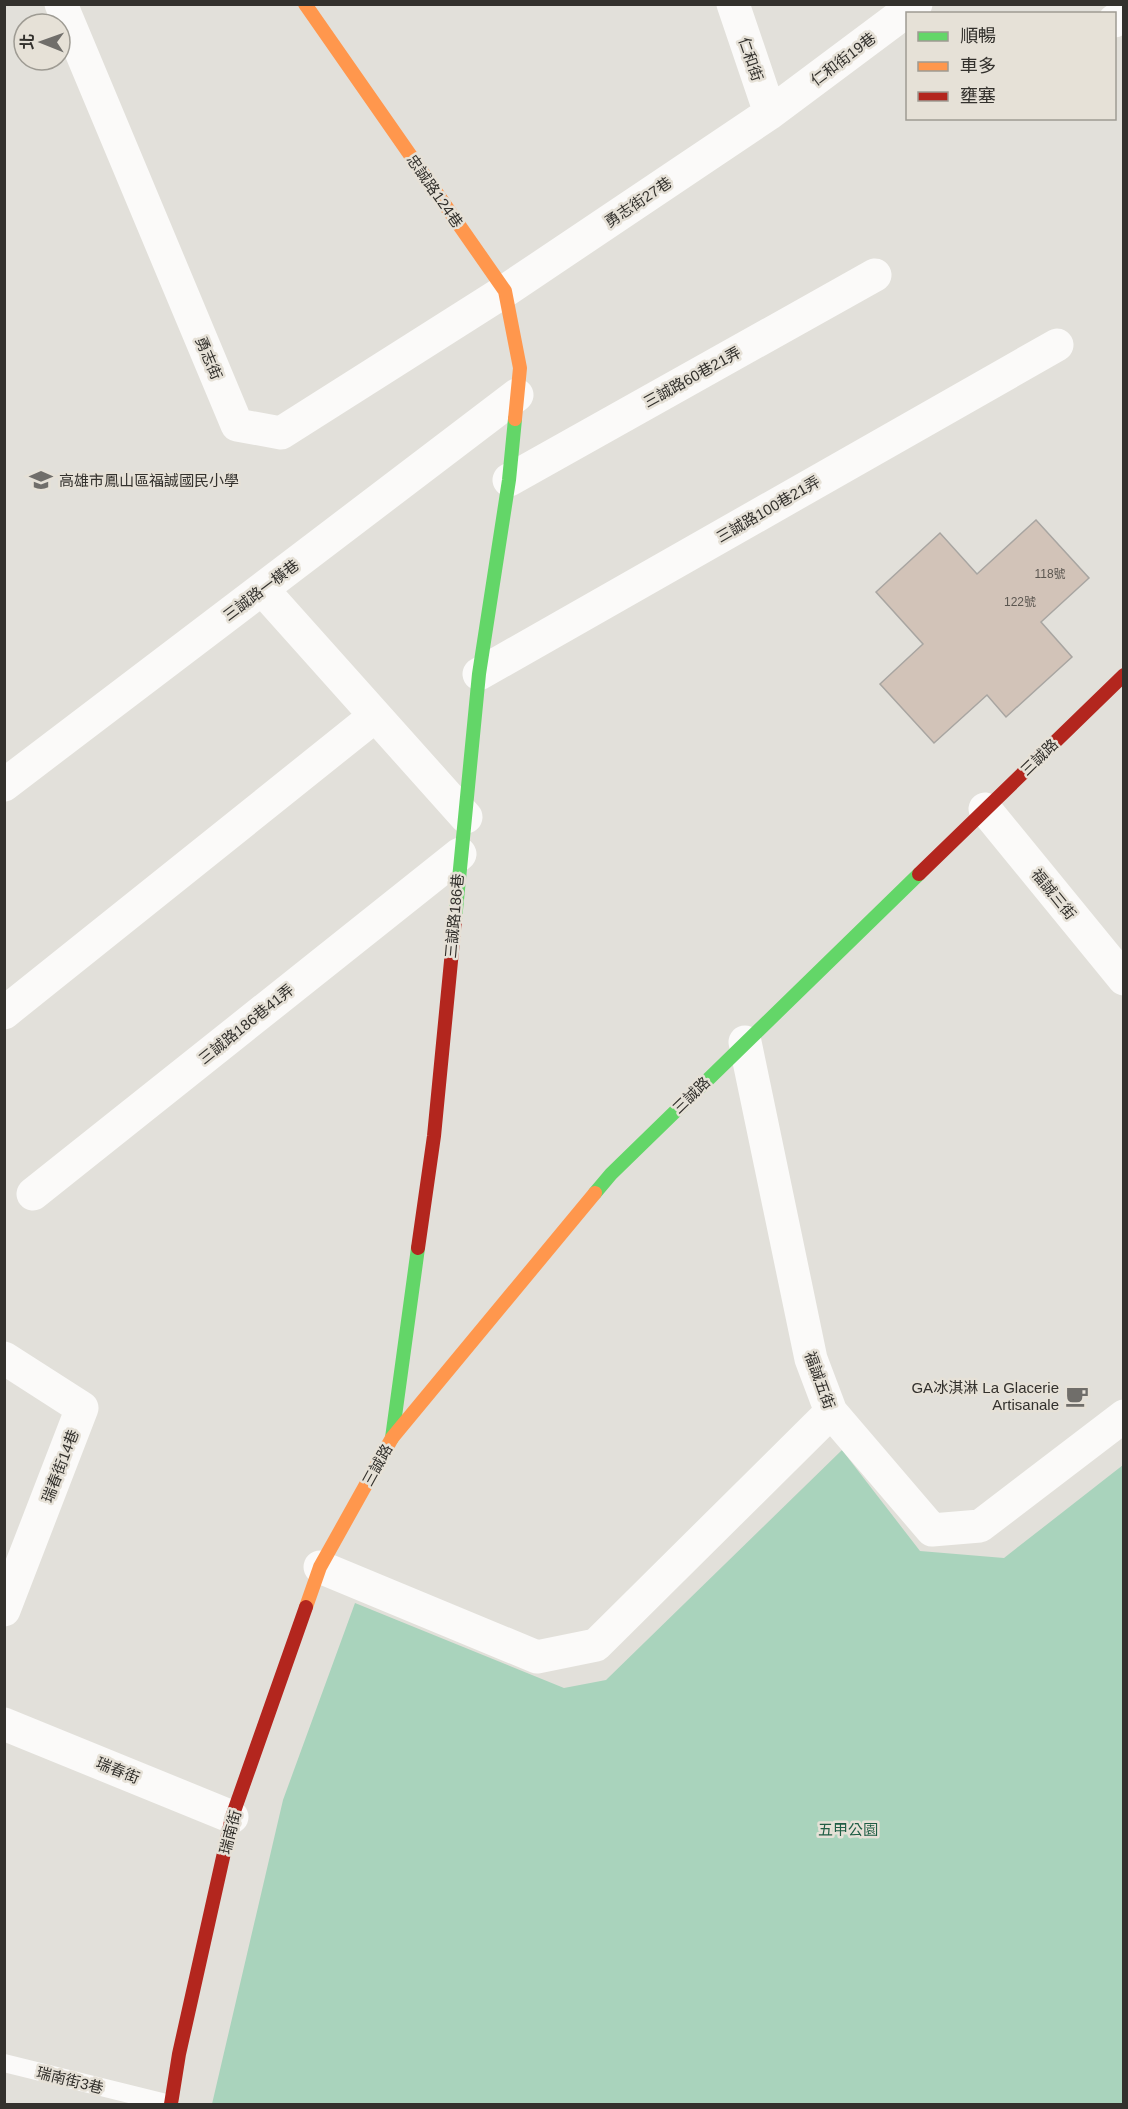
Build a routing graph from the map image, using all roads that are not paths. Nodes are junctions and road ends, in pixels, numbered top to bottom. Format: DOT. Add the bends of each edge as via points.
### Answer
graph roads {
  1 [pos="61,4"];
  2 [pos="305,4"];
  3 [pos="733,4"];
  4 [pos="916,4"];
  5 [pos="770,112"];
  6 [pos="875,275"];
  7 [pos="505,291"];
  8 [pos="1057,345"];
  9 [pos="517,395"];
  10 [pos="509,480"];
  11 [pos="263,590"];
  12 [pos="479,674"];
  13 [pos="1124,675"];
  14 [pos="375,716"];
  15 [pos="4,785"];
  16 [pos="985,809"];
  17 [pos="466,817"];
  18 [pos="460,854"];
  19 [pos="1124,979"];
  20 [pos="4,1013"];
  21 [pos="745,1042"];
  22 [pos="33,1194"];
  23 [pos="4,1358"];
  24 [pos="831,1412"];
  25 [pos="1124,1416"];
  26 [pos="392,1438"];
  27 [pos="320,1567"];
  28 [pos="4,1610"];
  29 [pos="4,1724"];
  30 [pos="232,1816"];
  31 [pos="4,2063"];
  32 [pos="171,2104"];
  1 -- 7 [label="street, 勇志街" via="237,424 281,434"];
  2 -- 7 [label="street, 忠誠路124巷"];
  3 -- 5 [label="street, 仁和街"];
  4 -- 5 [label="street, 仁和街19巷"];
  5 -- 7 [label="street, 勇志街27巷"];
  6 -- 10 [label="street, 三誠路60巷21弄"];
  7 -- 9 [label="street, 忠誠路124巷" via="520,368"];
  8 -- 12 [label="street, 三誠路100巷21弄"];
  9 -- 10 [label="street, 三誠路186巷"];
  9 -- 11 [label="street, 三誠路一橫巷"];
  10 -- 12 [label="street, 三誠路186巷"];
  11 -- 14 [label="street"];
  11 -- 15 [label="street, 三誠路一橫巷"];
  12 -- 17 [label="street, 三誠路186巷"];
  13 -- 16 [label="street, 三誠路"];
  14 -- 17 [label="street"];
  14 -- 20 [label="street"];
  16 -- 19 [label="street, 福誠三街"];
  16 -- 21 [label="street, 三誠路"];
  17 -- 18 [label="street, 三誠路186巷"];
  18 -- 22 [label="street, 三誠路186巷41弄"];
  18 -- 26 [label="street, 三誠路186巷" via="434,1136"];
  21 -- 24 [label="street, 福誠五街" via="811,1359"];
  21 -- 26 [label="street, 三誠路" via="611,1174"];
  23 -- 28 [label="street, 瑞春街14巷" via="82,1408"];
  24 -- 25 [label="street, 福誠五街" via="932,1530 980,1526"];
  24 -- 27 [label="street" via="596,1645 537,1657"];
  26 -- 27 [label="street, 三誠路"];
  27 -- 30 [label="street, 瑞南街"];
  29 -- 30 [label="street, 瑞春街"];
  30 -- 32 [label="street, 瑞南街"];
  31 -- 32 [label="lane, 瑞南街3巷"];
}
